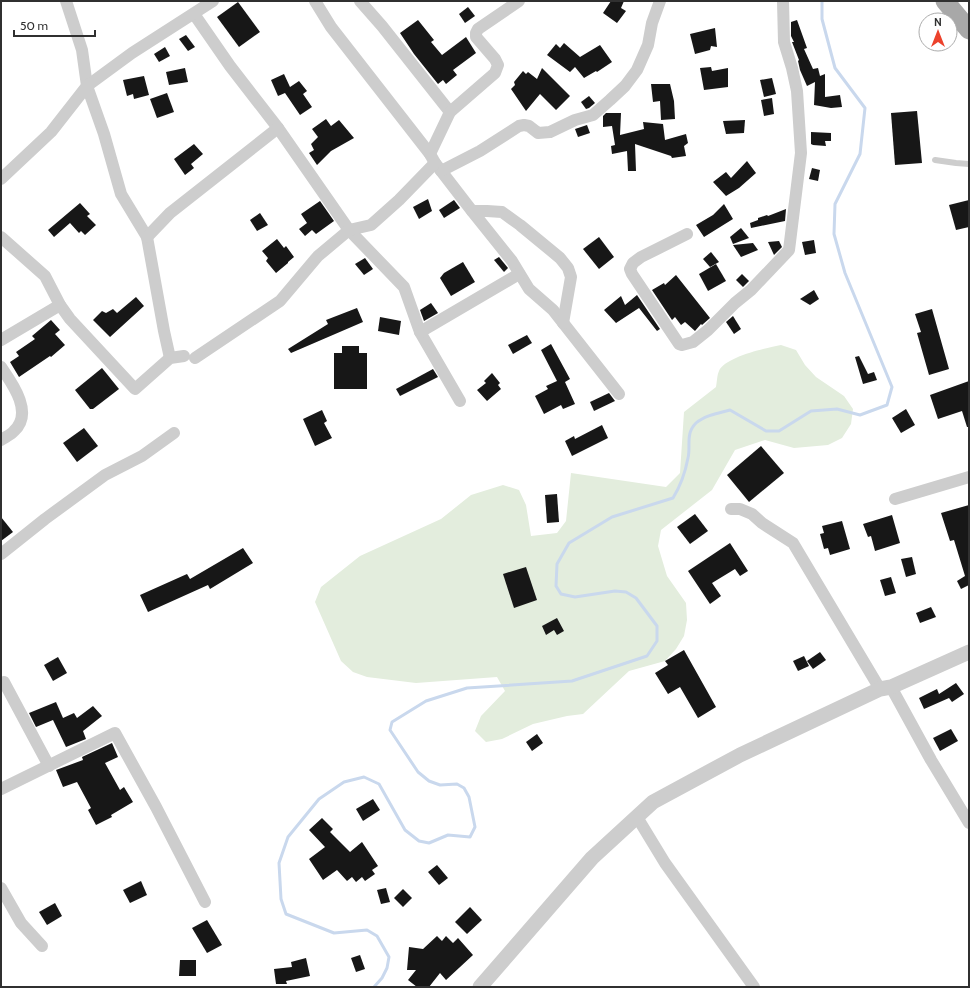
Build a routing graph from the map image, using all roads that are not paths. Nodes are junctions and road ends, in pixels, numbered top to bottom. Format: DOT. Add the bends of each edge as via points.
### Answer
graph roads {
  1 [pos="66,1"];
  2 [pos="213,1"];
  3 [pos="315,1"];
  4 [pos="360,1"];
  5 [pos="519,1"];
  6 [pos="660,1"];
  7 [pos="783,1"];
  8 [pos="945,1"];
  9 [pos="194,14"];
  10 [pos="969,30"];
  11 [pos="87,86"];
  12 [pos="450,112"];
  13 [pos="278,128"];
  14 [pos="935,160"];
  15 [pos="436,162"];
  16 [pos="969,164"];
  17 [pos="1,178"];
  18 [pos="472,211"];
  19 [pos="349,230"];
  20 [pos="687,234"];
  21 [pos="1,237"];
  22 [pos="146,237"];
  23 [pos="519,274"];
  24 [pos="60,305"];
  25 [pos="563,323"];
  26 [pos="420,332"];
  27 [pos="1,340"];
  28 [pos="170,358"];
  29 [pos="1,367"];
  30 [pos="619,394"];
  31 [pos="460,401"];
  32 [pos="174,433"];
  33 [pos="1,440"];
  34 [pos="969,477"];
  35 [pos="895,498"];
  36 [pos="731,509"];
  37 [pos="1,554"];
  38 [pos="969,652"];
  39 [pos="4,682"];
  40 [pos="886,688"];
  41 [pos="50,766"];
  42 [pos="1,790"];
  43 [pos="637,817"];
  44 [pos="969,823"];
  45 [pos="1,888"];
  46 [pos="205,902"];
  47 [pos="42,946"];
  48 [pos="480,987"];
  49 [pos="754,987"];
  1 -- 11 [label="street" via="82,50"];
  2 -- 9 [label="street"];
  3 -- 15 [label="street" via="331,27"];
  4 -- 12 [label="street"];
  5 -- 12 [label="street" via="478,29 476,37 498,65 495,73"];
  6 -- 15 [label="street" via="648,45 637,70 625,86 593,115 550,132 538,132 529,126 519,126 480,151"];
  7 -- 20 [label="street" via="784,42 797,91 801,142 791,245 785,256 708,330 693,342 682,345 630,269 633,262 641,257"];
  8 -- 10 [label="main road"];
  9 -- 11 [label="street"];
  9 -- 13 [label="street"];
  11 -- 17 [label="street" via="51,132"];
  11 -- 22 [label="street" via="121,194"];
  12 -- 15 [label="street"];
  13 -- 19 [label="street"];
  13 -- 22 [label="street" via="170,213"];
  14 -- 16 [label="lane"];
  15 -- 18 [label="street"];
  15 -- 19 [label="street" via="371,225"];
  18 -- 23 [label="street" via="512,261"];
  18 -- 25 [label="street" via="502,212 568,268 571,277"];
  19 -- 26 [label="street" via="404,287"];
  19 -- 28 [label="street" via="318,256 280,301 190,357"];
  21 -- 24 [label="street" via="45,276"];
  22 -- 28 [label="street"];
  23 -- 25 [label="street" via="529,289 553,310"];
  23 -- 26 [label="street"];
  24 -- 27 [label="street"];
  24 -- 28 [label="street" via="135,389"];
  25 -- 30 [label="street"];
  26 -- 31 [label="street"];
  29 -- 33 [label="street" via="16,388 22,406 21,421 15,431"];
  32 -- 37 [label="street" via="142,456 105,475"];
  34 -- 35 [label="street"];
  36 -- 40 [label="street" via="740,509 752,514 793,543"];
  38 -- 40 [label="street"];
  39 -- 41 [label="street"];
  40 -- 43 [label="street" via="740,755 653,802"];
  40 -- 44 [label="street"];
  41 -- 42 [label="street"];
  41 -- 46 [label="street" via="115,733"];
  43 -- 48 [label="street" via="592,858"];
  43 -- 49 [label="street" via="665,863"];
  45 -- 47 [label="street" via="21,923"];
}
